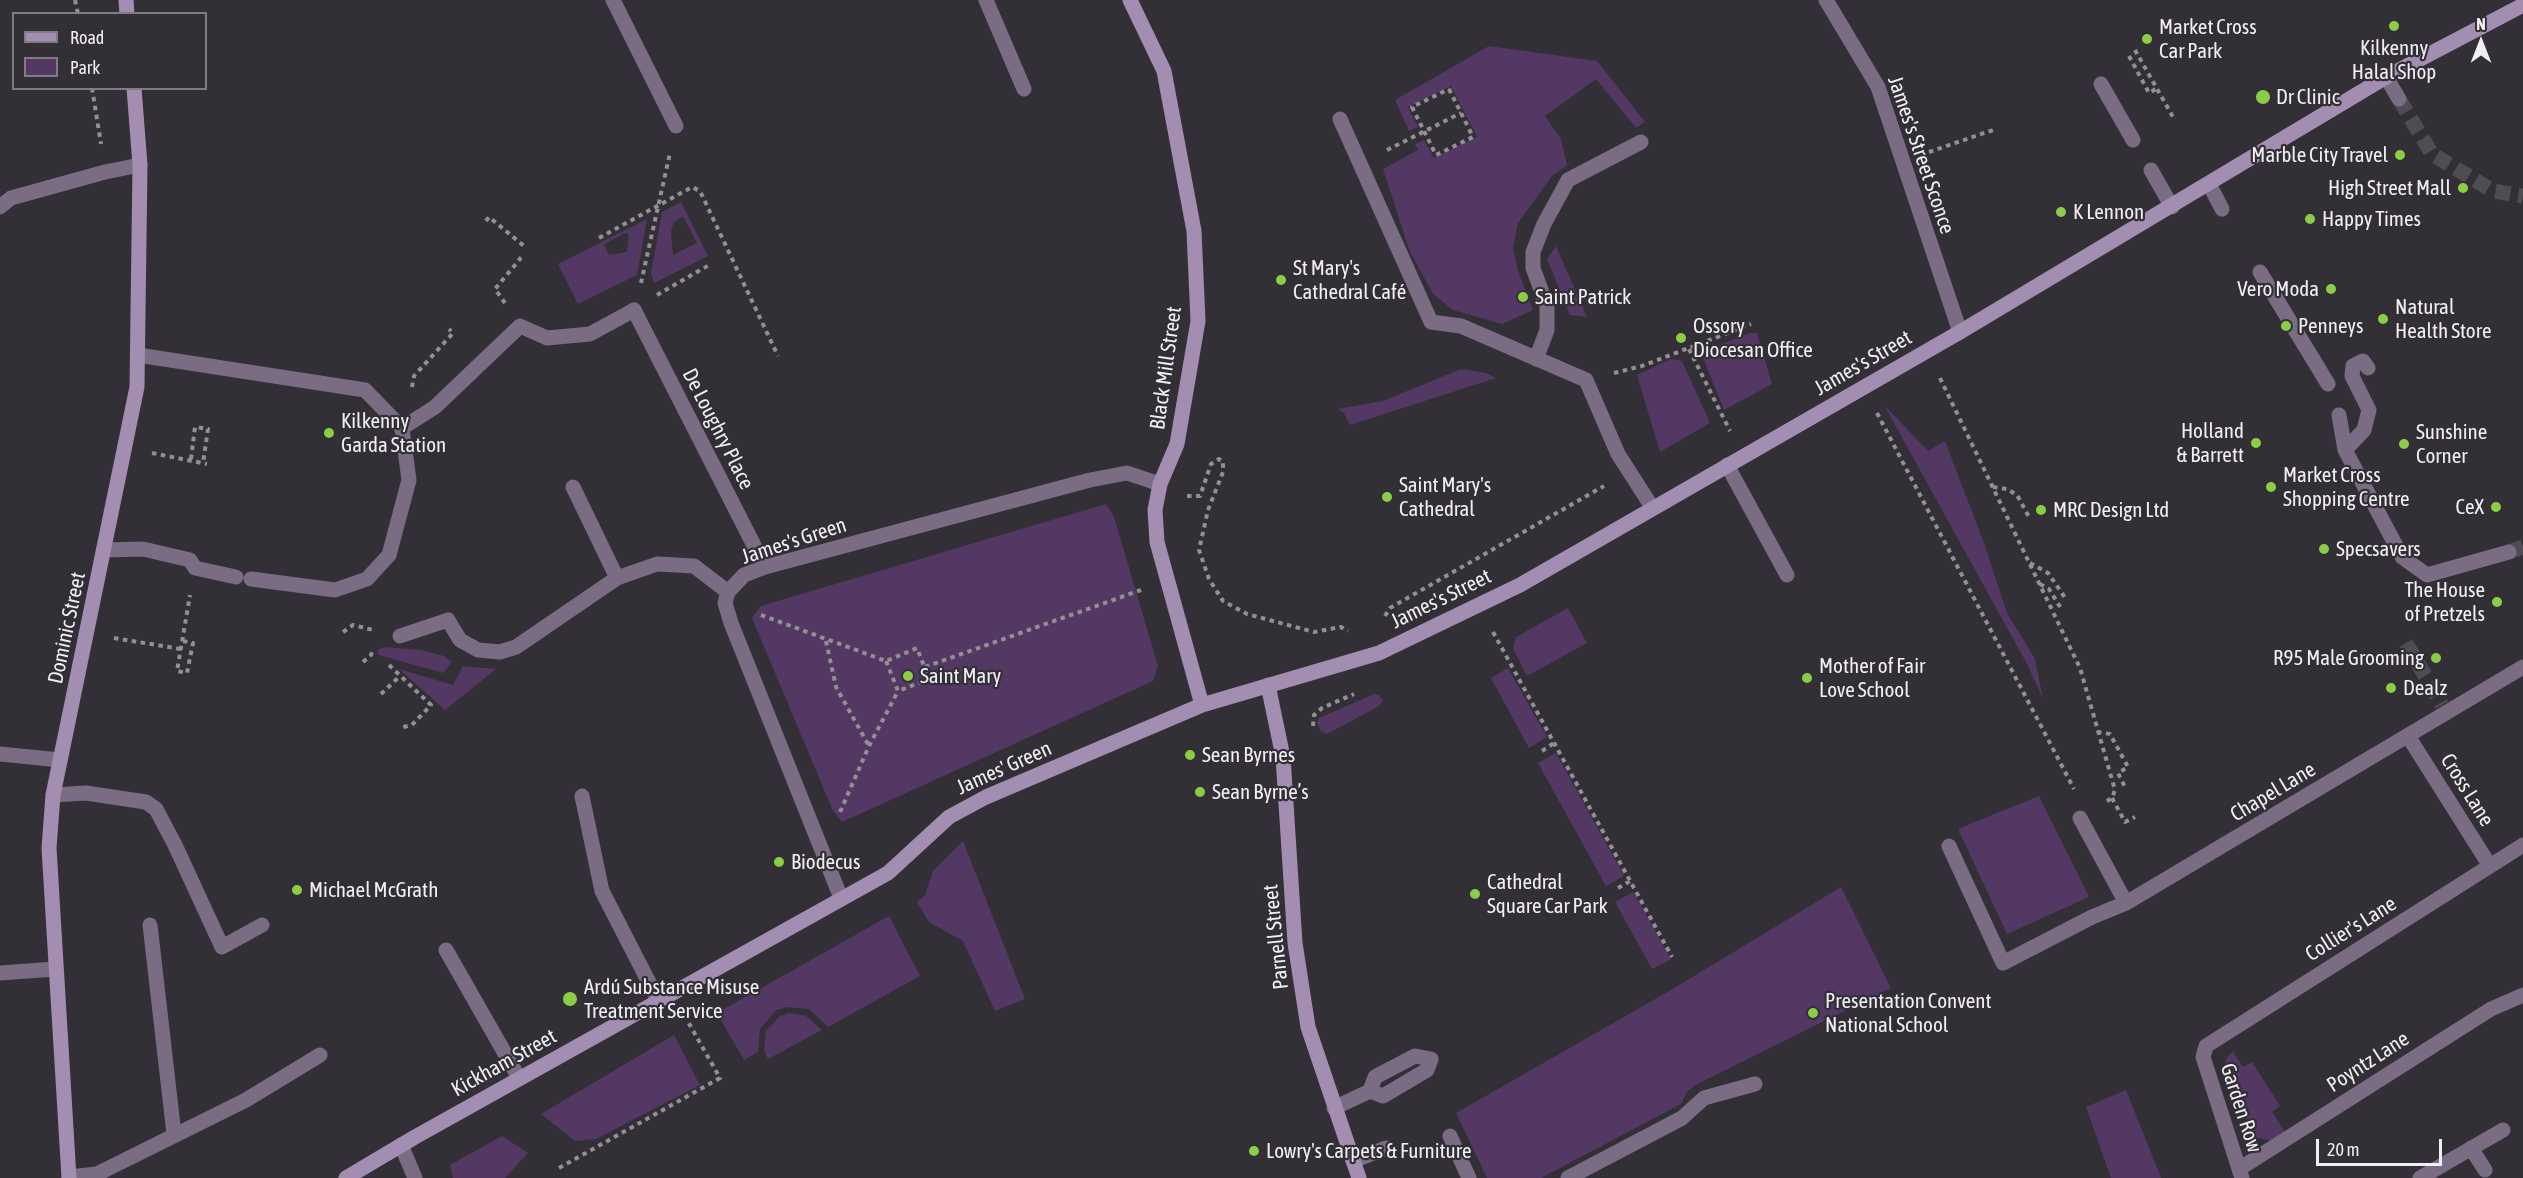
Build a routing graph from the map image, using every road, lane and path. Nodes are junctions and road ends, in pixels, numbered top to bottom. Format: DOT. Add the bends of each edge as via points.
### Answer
graph roads {
  1 [pos="613,0"];
  2 [pos="986,0"];
  3 [pos="1130,0"];
  4 [pos="1826,0"];
  5 [pos="2523,5"];
  6 [pos="2134,50"];
  7 [pos="2129,56"];
  8 [pos="2386,77"];
  9 [pos="2101,84"];
  10 [pos="1024,88"];
  11 [pos="2156,89"];
  12 [pos="93,90"];
  13 [pos="134,90"];
  14 [pos="2399,99"];
  15 [pos="1461,113"];
  16 [pos="2173,117"];
  17 [pos="1340,119"];
  18 [pos="676,126"];
  19 [pos="1993,130"];
  20 [pos="1424,131"];
  21 [pos="1412,138"];
  22 [pos="2133,140"];
  23 [pos="1641,142"];
  24 [pos="1903,161"];
  25 [pos="140,165"];
  26 [pos="2151,170"];
  27 [pos="105,172"];
  28 [pos="2209,184"];
  29 [pos="0,207"];
  30 [pos="2172,207"];
  31 [pos="656,208"];
  32 [pos="2222,209"];
  33 [pos="486,221"];
  34 [pos="599,238"];
  35 [pos="524,246"];
  36 [pos="515,255"];
  37 [pos="711,264"];
  38 [pos="2260,272"];
  39 [pos="642,280"];
  40 [pos="495,289"];
  41 [pos="633,310"];
  42 [pos="1751,324"];
  43 [pos="449,329"];
  44 [pos="1960,332"];
  45 [pos="1689,349"];
  46 [pos="1926,350"];
  47 [pos="138,355"];
  48 [pos="778,356"];
  49 [pos="1536,359"];
  50 [pos="1642,366"];
  51 [pos="2368,368"];
  52 [pos="414,376"];
  53 [pos="2328,384"];
  54 [pos="1872,404"];
  55 [pos="2339,415"];
  56 [pos="402,428"];
  57 [pos="2345,450"];
  58 [pos="165,455"];
  59 [pos="1742,456"];
  60 [pos="191,459"];
  61 [pos="1726,465"];
  62 [pos="1628,472"];
  63 [pos="1160,484"];
  64 [pos="573,487"];
  65 [pos="1993,487"];
  66 [pos="1185,495"];
  67 [pos="1652,507"];
  68 [pos="2029,517"];
  69 [pos="105,550"];
  70 [pos="2509,552"];
  71 [pos="2030,563"];
  72 [pos="765,567"];
  73 [pos="195,568"];
  74 [pos="1787,575"];
  75 [pos="617,578"];
  76 [pos="2039,583"];
  77 [pos="1146,590"];
  78 [pos="728,592"];
  79 [pos="2067,599"];
  80 [pos="1478,605"];
  81 [pos="2062,610"];
  82 [pos="756,613"];
  83 [pos="1382,621"];
  84 [pos="353,625"];
  85 [pos="342,632"];
  86 [pos="1350,633"];
  87 [pos="400,636"];
  88 [pos="124,640"];
  89 [pos="826,640"];
  90 [pos="183,641"];
  91 [pos="374,643"];
  92 [pos="181,649"];
  93 [pos="886,661"];
  94 [pos="363,662"];
  95 [pos="386,662"];
  96 [pos="925,667"];
  97 [pos="2523,667"];
  98 [pos="400,675"];
  99 [pos="1268,685"];
  100 [pos="898,691"];
  101 [pos="381,694"];
  102 [pos="1202,705"];
  103 [pos="399,728"];
  104 [pos="2097,732"];
  105 [pos="2408,736"];
  106 [pos="1554,743"];
  107 [pos="869,746"];
  108 [pos="1542,751"];
  109 [pos="0,754"];
  110 [pos="60,760"];
  111 [pos="2067,775"];
  112 [pos="2127,789"];
  113 [pos="53,795"];
  114 [pos="582,796"];
  115 [pos="2112,798"];
  116 [pos="838,817"];
  117 [pos="2135,817"];
  118 [pos="2080,818"];
  119 [pos="2523,845"];
  120 [pos="1949,846"];
  121 [pos="2490,867"];
  122 [pos="1630,881"];
  123 [pos="1618,888"];
  124 [pos="841,898"];
  125 [pos="2126,903"];
  126 [pos="150,925"];
  127 [pos="262,925"];
  128 [pos="446,950"];
  129 [pos="1672,957"];
  130 [pos="55,969"];
  131 [pos="0,973"];
  132 [pos="2523,995"];
  133 [pos="665,997"];
  134 [pos="2203,1050"];
  135 [pos="320,1055"];
  136 [pos="519,1078"];
  137 [pos="1755,1084"];
  138 [pos="1370,1091"];
  139 [pos="1334,1108"];
  140 [pos="2503,1130"];
  141 [pos="174,1134"];
  142 [pos="1450,1136"];
  143 [pos="401,1145"];
  144 [pos="1386,1148"];
  145 [pos="2471,1148"];
  146 [pos="1353,1161"];
  147 [pos="559,1168"];
  148 [pos="2485,1170"];
  149 [pos="2241,1174"];
  150 [pos="69,1178"];
  151 [pos="346,1178"];
  152 [pos="415,1178"];
  153 [pos="1359,1178"];
  154 [pos="1469,1178"];
  155 [pos="1568,1178"];
  156 [pos="2420,1178"];
  1 -- 18 [label="street"];
  2 -- 10 [label="street"];
  3 -- 63 [label="street, Black Mill Street" via="1164,71 1194,231 1198,321 1177,444"];
  4 -- 24 [label="street, James's Street Sconce" via="1878,87"];
  5 -- 8 [label="street, James's Street"];
  6 -- 11 [label="path"];
  7 -- 11 [label="path" via="2150,93"];
  8 -- 14 [label="street"];
  8 -- 28 [label="street, James's Street"];
  9 -- 22 [label="street"];
  11 -- 16 [label="path"];
  12 -- 27 [label="path"];
  13 -- 25 [label="street, Dominic Street"];
  15 -- 20 [label="path"];
  15 -- 20 [label="path" via="1473,137 1455,146 1436,155"];
  15 -- 20 [label="path" via="1449,89 1412,107"];
  17 -- 49 [label="street" via="1431,321 1461,326"];
  18 -- 31 [label="path"];
  19 -- 24 [label="path"];
  20 -- 21 [label="path"];
  23 -- 49 [label="street" via="1568,180 1544,224 1533,252 1533,268 1547,306 1547,330"];
  24 -- 44 [label="street, James's Street Sconce"];
  25 -- 27 [label="street"];
  25 -- 47 [label="street, Dominic Street"];
  26 -- 30 [label="street"];
  27 -- 29 [label="street" via="11,198"];
  28 -- 30 [label="street, James's Street"];
  28 -- 32 [label="street"];
  30 -- 44 [label="street, James's Street"];
  31 -- 34 [label="path"];
  31 -- 39 [label="path"];
  31 -- 48 [label="path" via="692,187 700,191"];
  33 -- 35 [label="path" via="489,217"];
  36 -- 40 [label="path" via="520,259"];
  37 -- 41 [label="path"];
  38 -- 53 [label="street"];
  41 -- 56 [label="street" via="590,334 547,338 520,326 435,407"];
  41 -- 72 [label="street, De Loughry Place"];
  42 -- 45 [label="path"];
  43 -- 52 [label="path" via="453,333"];
  44 -- 46 [label="street, James's Street"];
  45 -- 50 [label="path"];
  45 -- 59 [label="path"];
  46 -- 59 [label="street, James's Street"];
  46 -- 65 [label="path"];
  47 -- 56 [label="street" via="365,390"];
  47 -- 69 [label="street, Dominic Street" via="137,387"];
  49 -- 62 [label="street" via="1586,380"];
  51 -- 57 [label="street" via="2363,361 2353,366 2352,376 2369,410 2364,430"];
  54 -- 111 [label="path"];
  55 -- 57 [label="street"];
  56 -- 73 [label="street" via="409,480 389,555 367,579 335,590"];
  57 -- 70 [label="street" via="2402,557 2427,575"];
  58 -- 60 [label="path"];
  59 -- 61 [label="street, James's Street"];
  60 -- 60 [label="path" via="205,463 208,429 195,427"];
  61 -- 67 [label="street, James's Street"];
  61 -- 74 [label="street"];
  62 -- 67 [label="street"];
  62 -- 83 [label="path" via="1390,608"];
  63 -- 72 [label="street, James's Green" via="1128,473 1090,480"];
  63 -- 102 [label="street, Black Mill Street" via="1155,510 1157,542"];
  64 -- 75 [label="street"];
  65 -- 68 [label="path" via="2017,495"];
  65 -- 71 [label="path"];
  66 -- 86 [label="path" via="1200,496 1211,464 1223,461 1199,550 1209,579 1223,601 1247,614 1314,632 1341,627"];
  67 -- 80 [label="street, James's Street" via="1520,585"];
  69 -- 73 [label="street" via="143,549 190,560"];
  69 -- 110 [label="street, Dominic Street"];
  71 -- 76 [label="path"];
  71 -- 79 [label="path" via="2048,573"];
  72 -- 78 [label="street, James's Green" via="744,575"];
  73 -- 90 [label="path"];
  75 -- 78 [label="street" via="657,564 693,566"];
  75 -- 87 [label="street" via="516,647 500,652 478,650 460,640 448,620"];
  76 -- 81 [label="path" via="2049,589"];
  76 -- 104 [label="path" via="2080,668"];
  77 -- 96 [label="path"];
  78 -- 124 [label="street, James's Green" via="725,603 731,623"];
  80 -- 99 [label="street, James's Street" via="1378,653"];
  80 -- 106 [label="path"];
  82 -- 89 [label="path"];
  84 -- 85 [label="path"];
  88 -- 92 [label="path"];
  89 -- 93 [label="path"];
  89 -- 107 [label="path" via="836,687"];
  90 -- 92 [label="path"];
  90 -- 92 [label="path" via="193,643 187,673 177,671"];
  91 -- 94 [label="path"];
  93 -- 96 [label="path" via="917,648"];
  93 -- 100 [label="path"];
  95 -- 98 [label="path"];
  96 -- 100 [label="path" via="929,679"];
  97 -- 105 [label="street, Chapel Lane" via="2444,708"];
  98 -- 101 [label="path"];
  98 -- 103 [label="path" via="431,705 412,725"];
  99 -- 102 [label="street, James's Street"];
  99 -- 139 [label="street, Parnell Street" via="1283,757 1295,943 1308,1027"];
  100 -- 107 [label="path"];
  102 -- 124 [label="street, James' Green" via="962,810 949,817 888,873"];
  104 -- 112 [label="path" via="2110,734 2128,767 2118,773"];
  104 -- 115 [label="path" via="2115,790"];
  105 -- 121 [label="street, Cross Lane"];
  105 -- 125 [label="street, Chapel Lane"];
  106 -- 108 [label="path"];
  106 -- 122 [label="path"];
  107 -- 116 [label="path"];
  109 -- 110 [label="street"];
  110 -- 113 [label="street, Dominic Street"];
  113 -- 127 [label="street" via="86,793 146,802 156,809 175,845 222,947"];
  113 -- 130 [label="street, Dominic Street" via="49,848"];
  114 -- 133 [label="street" via="602,891"];
  115 -- 117 [label="path" via="2125,822"];
  115 -- 118 [label="path"];
  118 -- 125 [label="street"];
  119 -- 121 [label="street, Collier's Lane"];
  120 -- 125 [label="street, Chapel Lane" via="2003,963"];
  121 -- 134 [label="street, Collier's Lane"];
  122 -- 123 [label="path"];
  122 -- 129 [label="path"];
  124 -- 133 [label="street, Kickham Street"];
  126 -- 141 [label="street"];
  128 -- 136 [label="street"];
  130 -- 131 [label="street"];
  130 -- 150 [label="street, Dominic Street"];
  132 -- 149 [label="street, Poyntz Lane" via="2491,1008"];
  133 -- 136 [label="street, Kickham Street"];
  133 -- 147 [label="path" via="720,1078"];
  134 -- 149 [label="street, Garden Row"];
  135 -- 141 [label="street" via="246,1100"];
  136 -- 143 [label="street, Kickham Street"];
  137 -- 155 [label="street" via="1704,1098 1682,1118"];
  138 -- 139 [label="street"];
  139 -- 146 [label="street, Parnell Street"];
  140 -- 145 [label="street"];
  141 -- 150 [label="street" via="97,1174"];
  142 -- 154 [label="street"];
  143 -- 151 [label="street, Kickham Street"];
  143 -- 152 [label="street"];
  144 -- 146 [label="street"];
  145 -- 148 [label="street"];
  145 -- 156 [label="street"];
  146 -- 153 [label="street, Parnell Street"];
}
